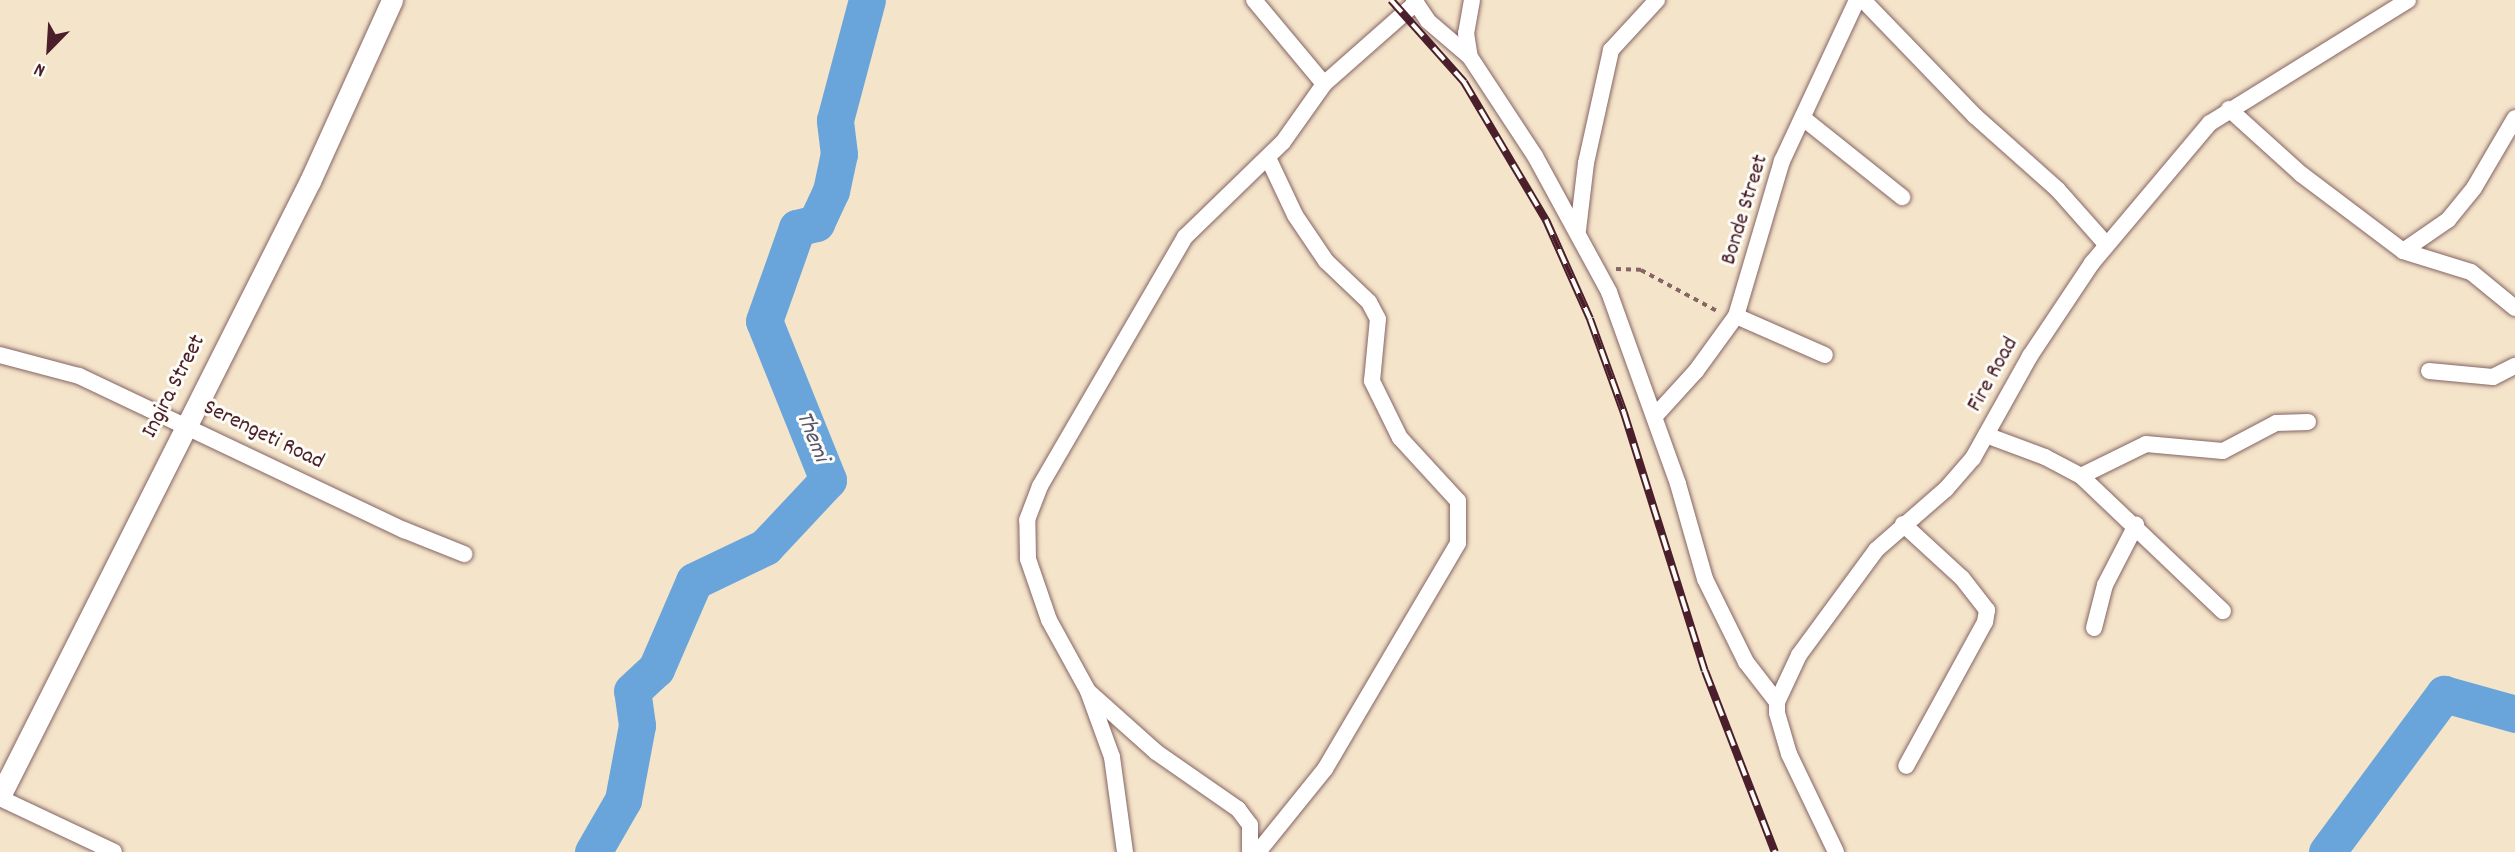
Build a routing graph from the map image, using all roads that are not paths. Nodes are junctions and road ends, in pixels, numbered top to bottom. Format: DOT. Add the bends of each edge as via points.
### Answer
graph roads {
  1 [pos="392,0"];
  2 [pos="1254,0"];
  3 [pos="1472,0"];
  4 [pos="1657,0"];
  5 [pos="1857,0"];
  6 [pos="1863,0"];
  7 [pos="2408,0"];
  8 [pos="1415,2"];
  9 [pos="1470,57"];
  10 [pos="1324,84"];
  11 [pos="2229,109"];
  12 [pos="1803,118"];
  13 [pos="2515,118"];
  14 [pos="1268,158"];
  15 [pos="1902,197"];
  16 [pos="1578,230"];
  17 [pos="2106,244"];
  18 [pos="2403,251"];
  19 [pos="2515,308"];
  20 [pos="1735,318"];
  21 [pos="0,355"];
  22 [pos="1825,355"];
  23 [pos="2515,366"];
  24 [pos="2429,370"];
  25 [pos="1655,416"];
  26 [pos="2308,422"];
  27 [pos="185,424"];
  28 [pos="1986,435"];
  29 [pos="2081,477"];
  30 [pos="1903,524"];
  31 [pos="2136,525"];
  32 [pos="464,554"];
  33 [pos="2223,611"];
  34 [pos="2094,628"];
  35 [pos="1088,691"];
  36 [pos="1777,702"];
  37 [pos="1906,766"];
  38 [pos="0,797"];
  39 [pos="114,852"];
  40 [pos="1125,852"];
  41 [pos="1250,852"];
  42 [pos="1258,852"];
  43 [pos="1836,852"];
  1 -- 27 [label="street, Ingira Street" via="310,181"];
  2 -- 10 [label="street"];
  3 -- 9 [label="street" via="1466,33"];
  4 -- 16 [label="street" via="1611,50 1586,163"];
  5 -- 12 [label="street, Bonde Street"];
  6 -- 17 [label="street"];
  7 -- 11 [label="street, Fire Road"];
  8 -- 9 [label="street" via="1437,29"];
  8 -- 10 [label="street"];
  9 -- 16 [label="street"];
  10 -- 14 [label="street"];
  11 -- 17 [label="street, Fire Road" via="2210,123"];
  11 -- 18 [label="street" via="2301,174"];
  12 -- 15 [label="street"];
  12 -- 20 [label="street, Bonde Street" via="1773,184"];
  13 -- 18 [label="street" via="2474,188 2448,220"];
  14 -- 35 [label="street" via="1185,237 1040,486 1027,520 1028,559"];
  14 -- 42 [label="street" via="1295,215 1318,249 1369,302 1378,319 1372,381 1401,438 1458,501 1458,543 1325,769"];
  16 -- 25 [label="street" via="1609,292"];
  17 -- 28 [label="street, Fire Road" via="2047,329"];
  18 -- 19 [label="street" via="2470,272"];
  20 -- 22 [label="street"];
  20 -- 25 [label="street, Bonde Street" via="1696,372"];
  21 -- 27 [label="street, Serengeti Road" via="79,376"];
  23 -- 24 [label="street" via="2493,377"];
  25 -- 36 [label="street" via="1705,579 1746,662"];
  26 -- 29 [label="street" via="2276,424 2223,451 2146,444"];
  27 -- 32 [label="street, Serengeti Road" via="404,530"];
  27 -- 38 [label="street, Ingira Street"];
  28 -- 29 [label="street" via="2045,457"];
  28 -- 30 [label="street, Fire Road" via="1960,475"];
  29 -- 31 [label="street"];
  30 -- 36 [label="street, Fire Road" via="1876,551 1805,645 1788,671"];
  30 -- 37 [label="street" via="1962,578 1987,610 1985,622"];
  31 -- 33 [label="street"];
  31 -- 34 [label="street" via="2105,585"];
  35 -- 40 [label="street" via="1112,757"];
  35 -- 41 [label="street" via="1156,752 1238,809 1250,825"];
  36 -- 43 [label="street" via="1789,754"];
  38 -- 39 [label="street"];
}
